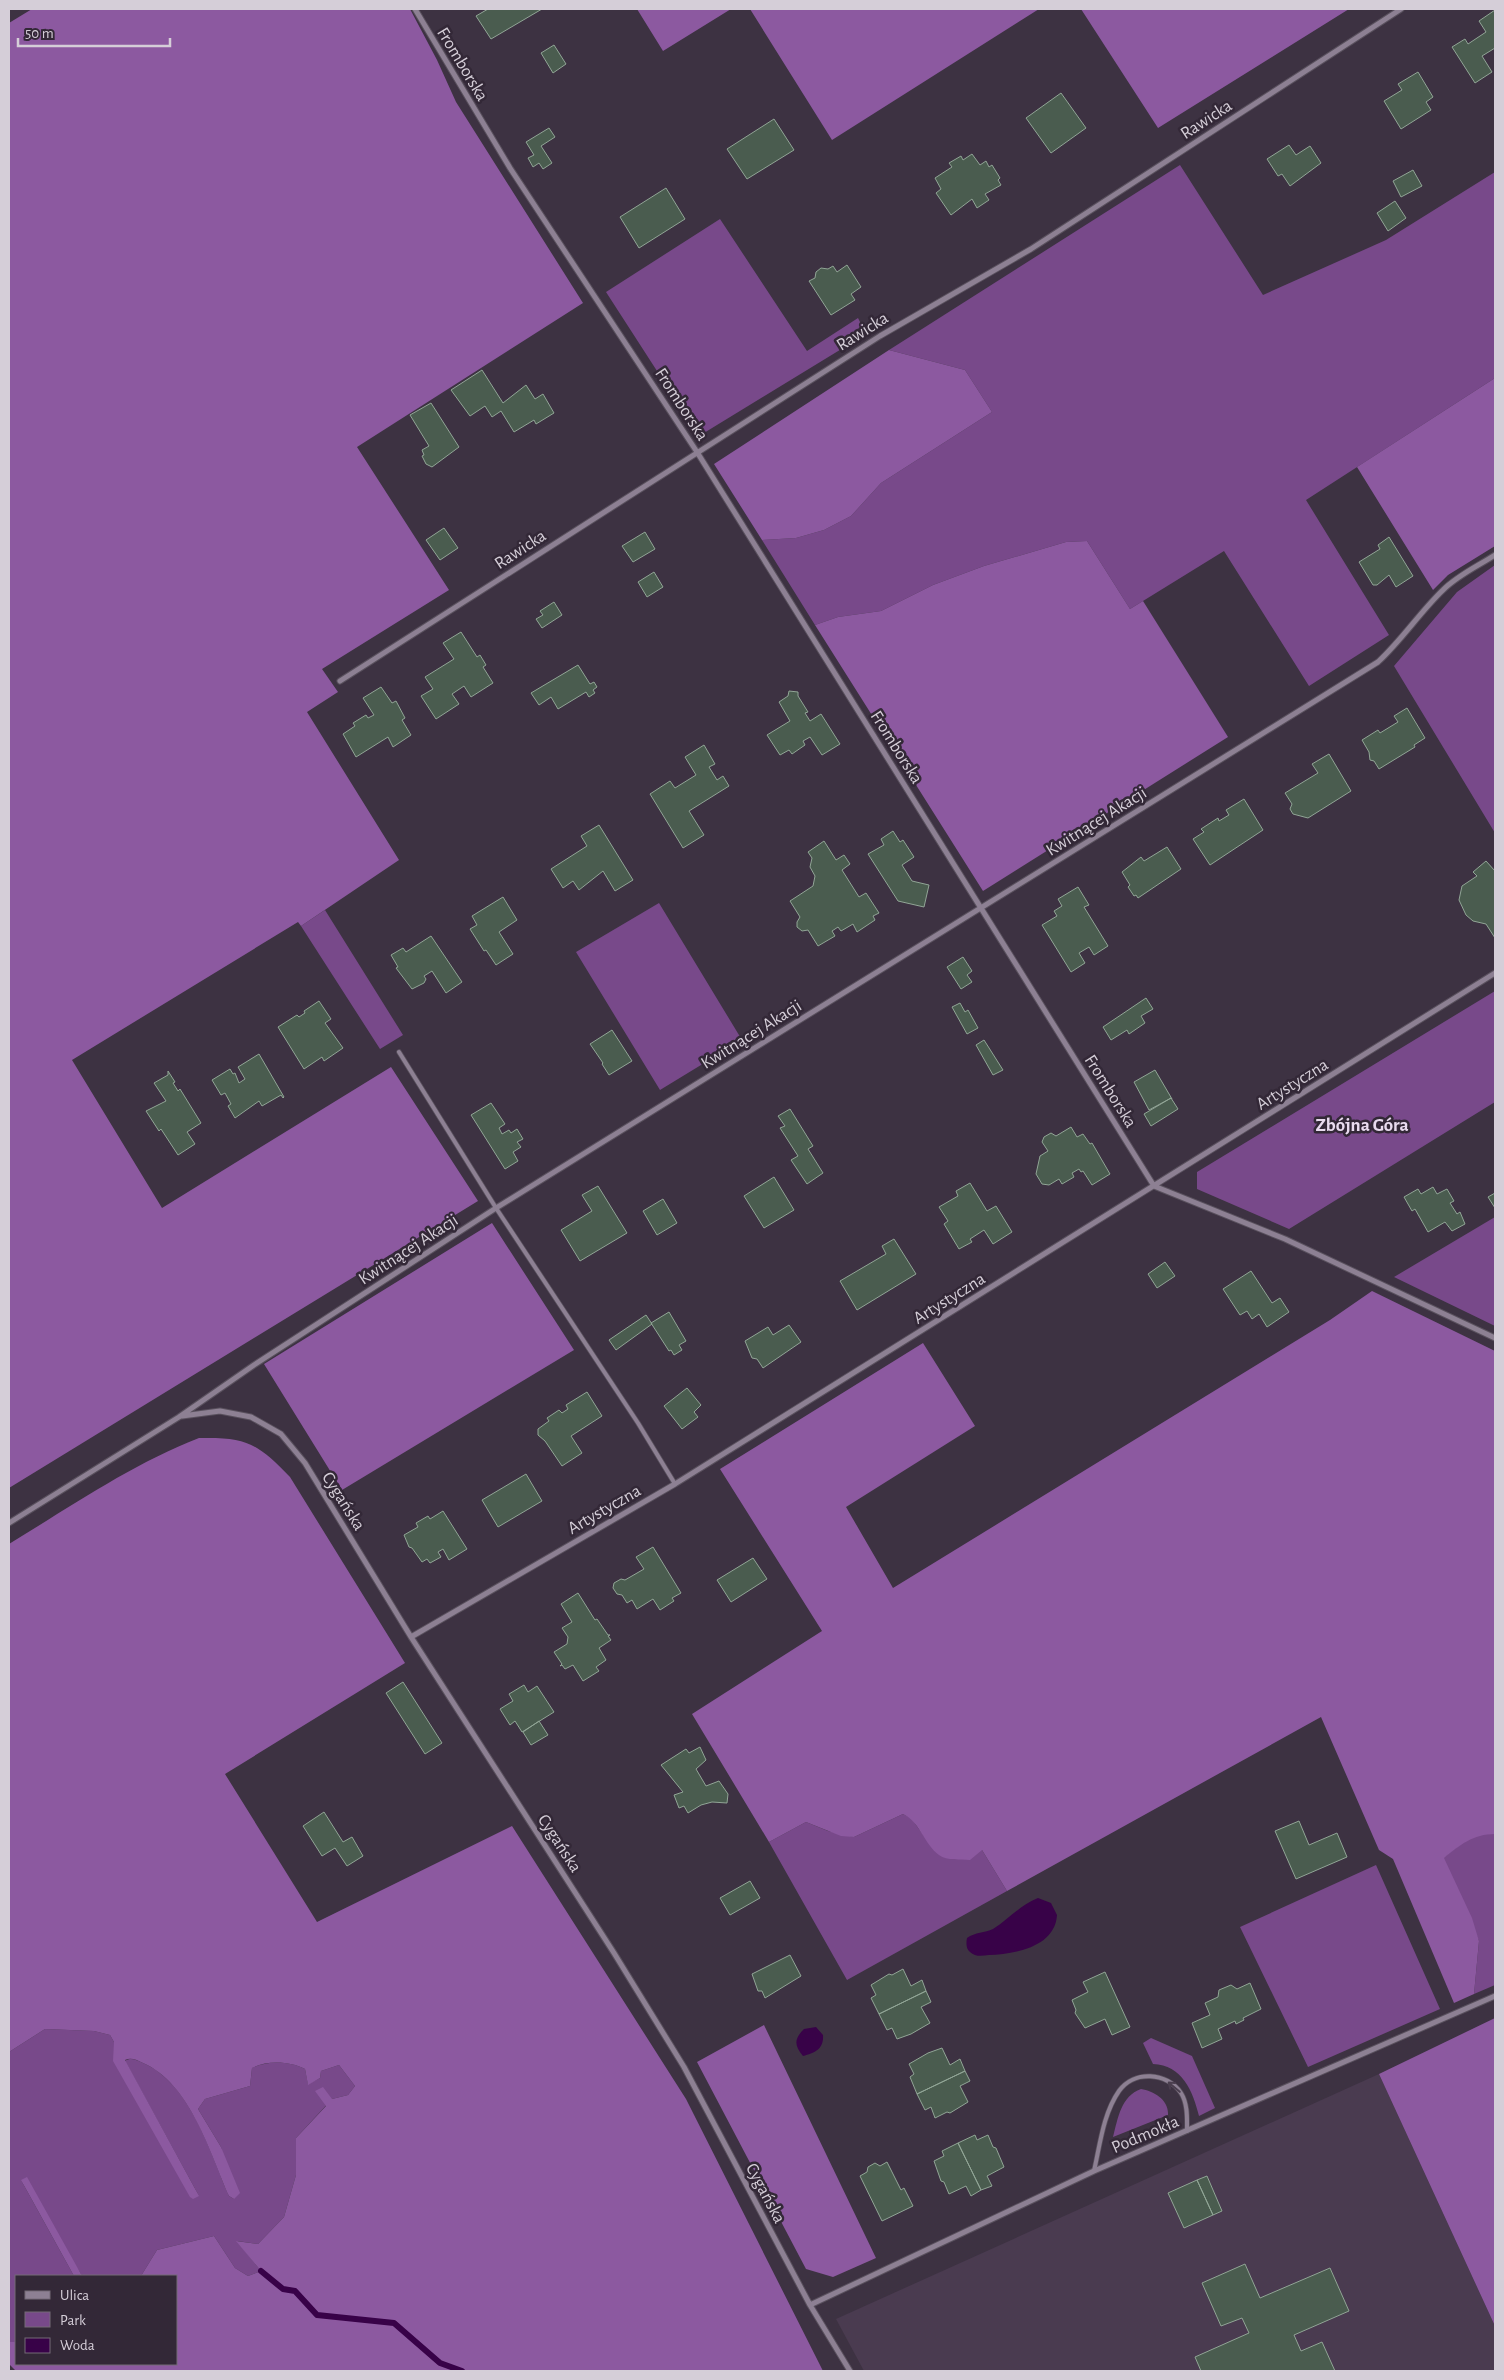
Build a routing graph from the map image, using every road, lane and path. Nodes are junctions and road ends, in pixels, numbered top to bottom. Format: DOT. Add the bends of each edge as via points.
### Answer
graph roads {
  1 [pos="414,9"];
  2 [pos="1401,9"];
  3 [pos="697,452"];
  4 [pos="1495,555"];
  5 [pos="340,681"];
  6 [pos="981,908"];
  7 [pos="1495,973"];
  8 [pos="399,1052"];
  9 [pos="1154,1186"];
  10 [pos="496,1208"];
  11 [pos="1495,1338"];
  12 [pos="179,1417"];
  13 [pos="674,1484"];
  14 [pos="9,1523"];
  15 [pos="411,1637"];
  16 [pos="1495,1996"];
  17 [pos="1187,2131"];
  18 [pos="1094,2172"];
  19 [pos="810,2305"];
  20 [pos="850,2371"];
  1 -- 3 [label="street, Fromborska" via="510,168"];
  2 -- 3 [label="street, Rawicka" via="1031,249 880,336"];
  3 -- 5 [label="street, Rawicka"];
  3 -- 6 [label="street, Fromborska"];
  4 -- 6 [label="street, Kwitnącej Akacji" via="1454,580 1378,662"];
  6 -- 9 [label="street, Fromborska"];
  6 -- 10 [label="street, Kwitnącej Akacji"];
  7 -- 9 [label="street, Artystyczna"];
  8 -- 10 [label="lane"];
  9 -- 11 [label="street" via="1284,1240"];
  9 -- 13 [label="street, Artystyczna"];
  10 -- 12 [label="street, Kwitnącej Akacji"];
  10 -- 13 [label="lane" via="638,1423"];
  12 -- 14 [label="street, Kwitnącej Akacji"];
  12 -- 15 [label="street, Cygańska" via="220,1411 251,1417 281,1434 305,1463"];
  13 -- 15 [label="street, Artystyczna"];
  15 -- 19 [label="street, Cygańska" via="684,2068"];
  16 -- 17 [label="street, Podmokła"];
  17 -- 18 [label="street, Podmokła"];
  17 -- 18 [label="lane, one-way" via="1183,2095 1174,2085 1151,2076 1130,2080 1110,2107"];
  18 -- 19 [label="street, Podmokła"];
  19 -- 20 [label="street, Cygańska"];
}
